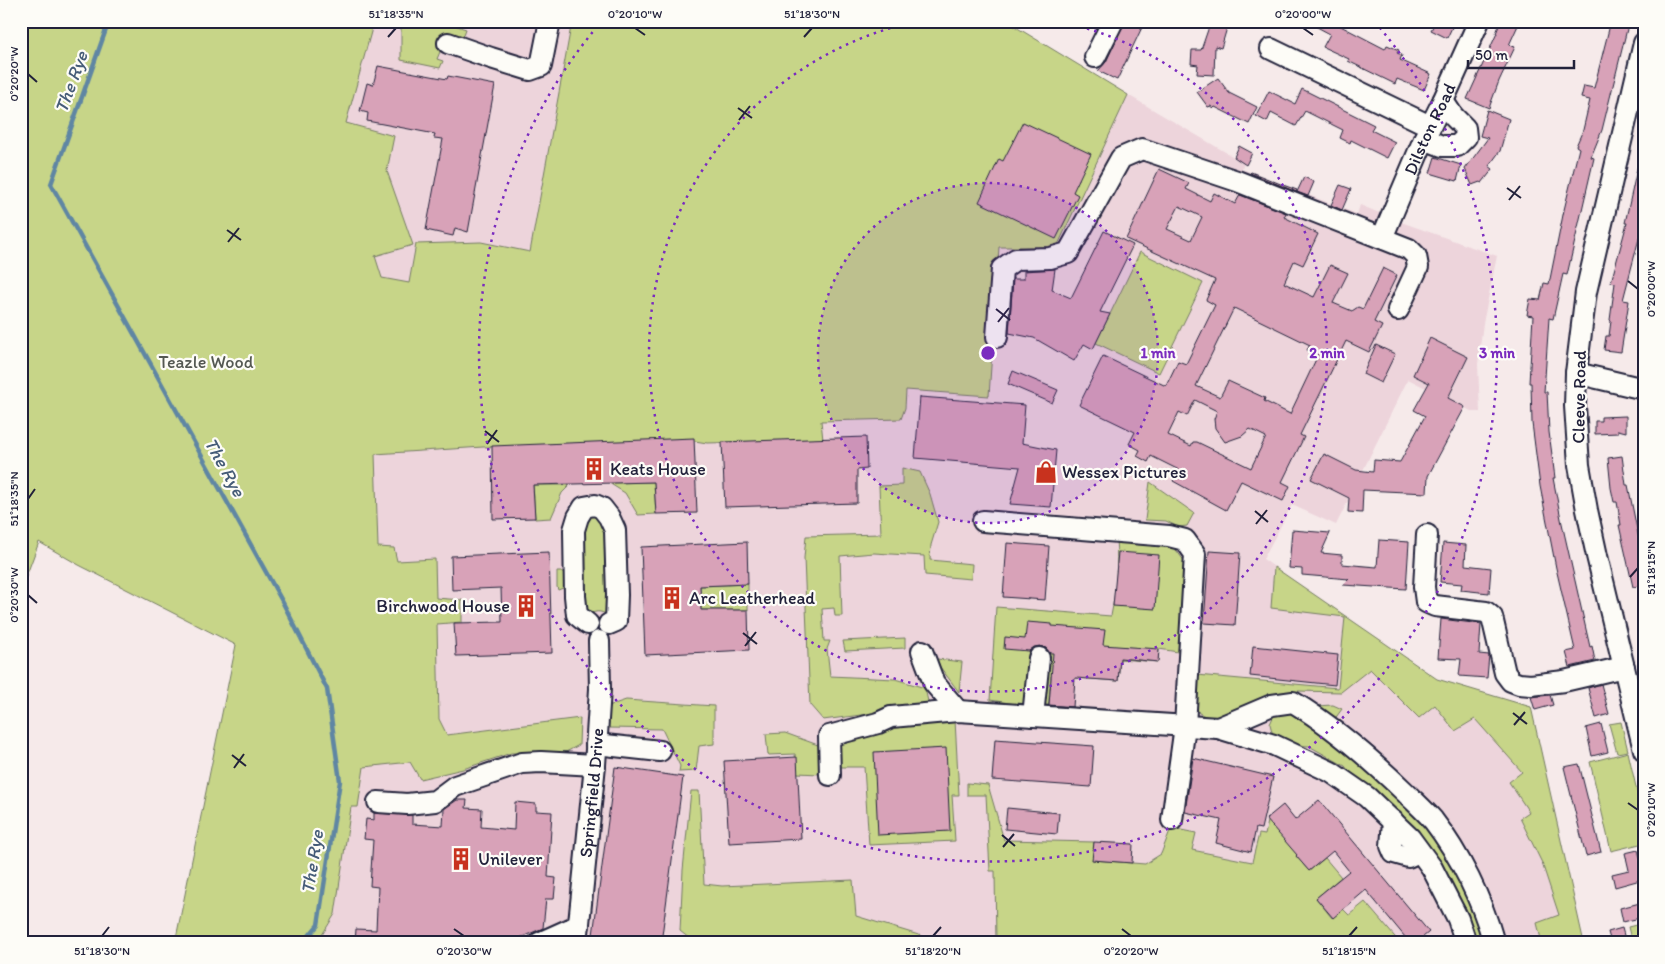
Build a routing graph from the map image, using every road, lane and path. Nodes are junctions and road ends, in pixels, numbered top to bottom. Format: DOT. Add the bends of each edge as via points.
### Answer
graph roads {
  1 [pos="550,21"];
  2 [pos="1113,21"];
  3 [pos="1479,21"];
  4 [pos="448,43"];
  5 [pos="1644,43"];
  6 [pos="1271,49"];
  7 [pos="1095,57"];
  8 [pos="1443,101"];
  9 [pos="1427,132"];
  10 [pos="1382,238"];
  11 [pos="1398,310"];
  12 [pos="997,337"];
  13 [pos="1576,373"];
  14 [pos="1644,389"];
  15 [pos="983,521"];
  16 [pos="1428,536"];
  17 [pos="604,633"];
  18 [pos="922,651"];
  19 [pos="1039,658"];
  20 [pos="1624,667"];
  21 [pos="1272,705"];
  22 [pos="958,711"];
  23 [pos="1033,716"];
  24 [pos="1185,726"];
  25 [pos="1218,728"];
  26 [pos="1642,730"];
  27 [pos="596,744"];
  28 [pos="1274,745"];
  29 [pos="1644,750"];
  30 [pos="660,751"];
  31 [pos="595,765"];
  32 [pos="830,775"];
  33 [pos="378,802"];
  34 [pos="1172,820"];
  35 [pos="578,934"];
  36 [pos="539,943"];
  37 [pos="1466,943"];
  38 [pos="1494,943"];
  1 -- 4 [label="street" via="541,66 530,70"];
  2 -- 7 [label="street"];
  3 -- 8 [label="street, Dilston Road"];
  5 -- 13 [label="street, Cleeve Road" via="1586,292"];
  6 -- 9 [label="street"];
  8 -- 9 [label="street, Dilston Road"];
  8 -- 9 [label="street" via="1465,128 1466,137 1457,146 1442,146"];
  9 -- 10 [label="street, Dilston Road"];
  10 -- 11 [label="street" via="1409,249 1416,256 1418,267"];
  10 -- 12 [label="street" via="1237,180 1142,149 1121,158 1068,253 1050,258 1016,259 1002,269"];
  13 -- 14 [label="street"];
  13 -- 20 [label="street, Cleeve Road" via="1579,465"];
  15 -- 24 [label="street" via="1185,540 1195,554"];
  16 -- 20 [label="street" via="1426,602 1486,612 1492,617 1505,673 1511,680 1531,685"];
  17 -- 17 [label="street" via="591,639 586,631 588,624 577,615 574,530 584,507 595,505 602,508 615,530 616,620"];
  17 -- 27 [label="street, Springfield Drive"];
  18 -- 22 [label="street" via="934,683"];
  19 -- 23 [label="street"];
  20 -- 26 [label="street, Cleeve Road"];
  21 -- 25 [label="street"];
  21 -- 28 [label="street" via="1264,716 1263,731"];
  21 -- 38 [label="street" via="1293,702 1317,716 1389,777 1432,820 1466,872 1487,918"];
  22 -- 23 [label="street"];
  22 -- 32 [label="street" via="891,717 829,736"];
  23 -- 24 [label="street"];
  24 -- 25 [label="street"];
  24 -- 34 [label="street"];
  25 -- 28 [label="street"];
  26 -- 29 [label="street, Cleeve Road"];
  27 -- 30 [label="street"];
  27 -- 31 [label="street, Springfield Drive"];
  28 -- 37 [label="street" via="1331,772 1367,797 1410,838 1432,868 1458,919"];
  31 -- 33 [label="street" via="522,763 455,786 435,801 407,804"];
  31 -- 35 [label="street, Springfield Drive"];
  35 -- 36 [label="street"];
}
